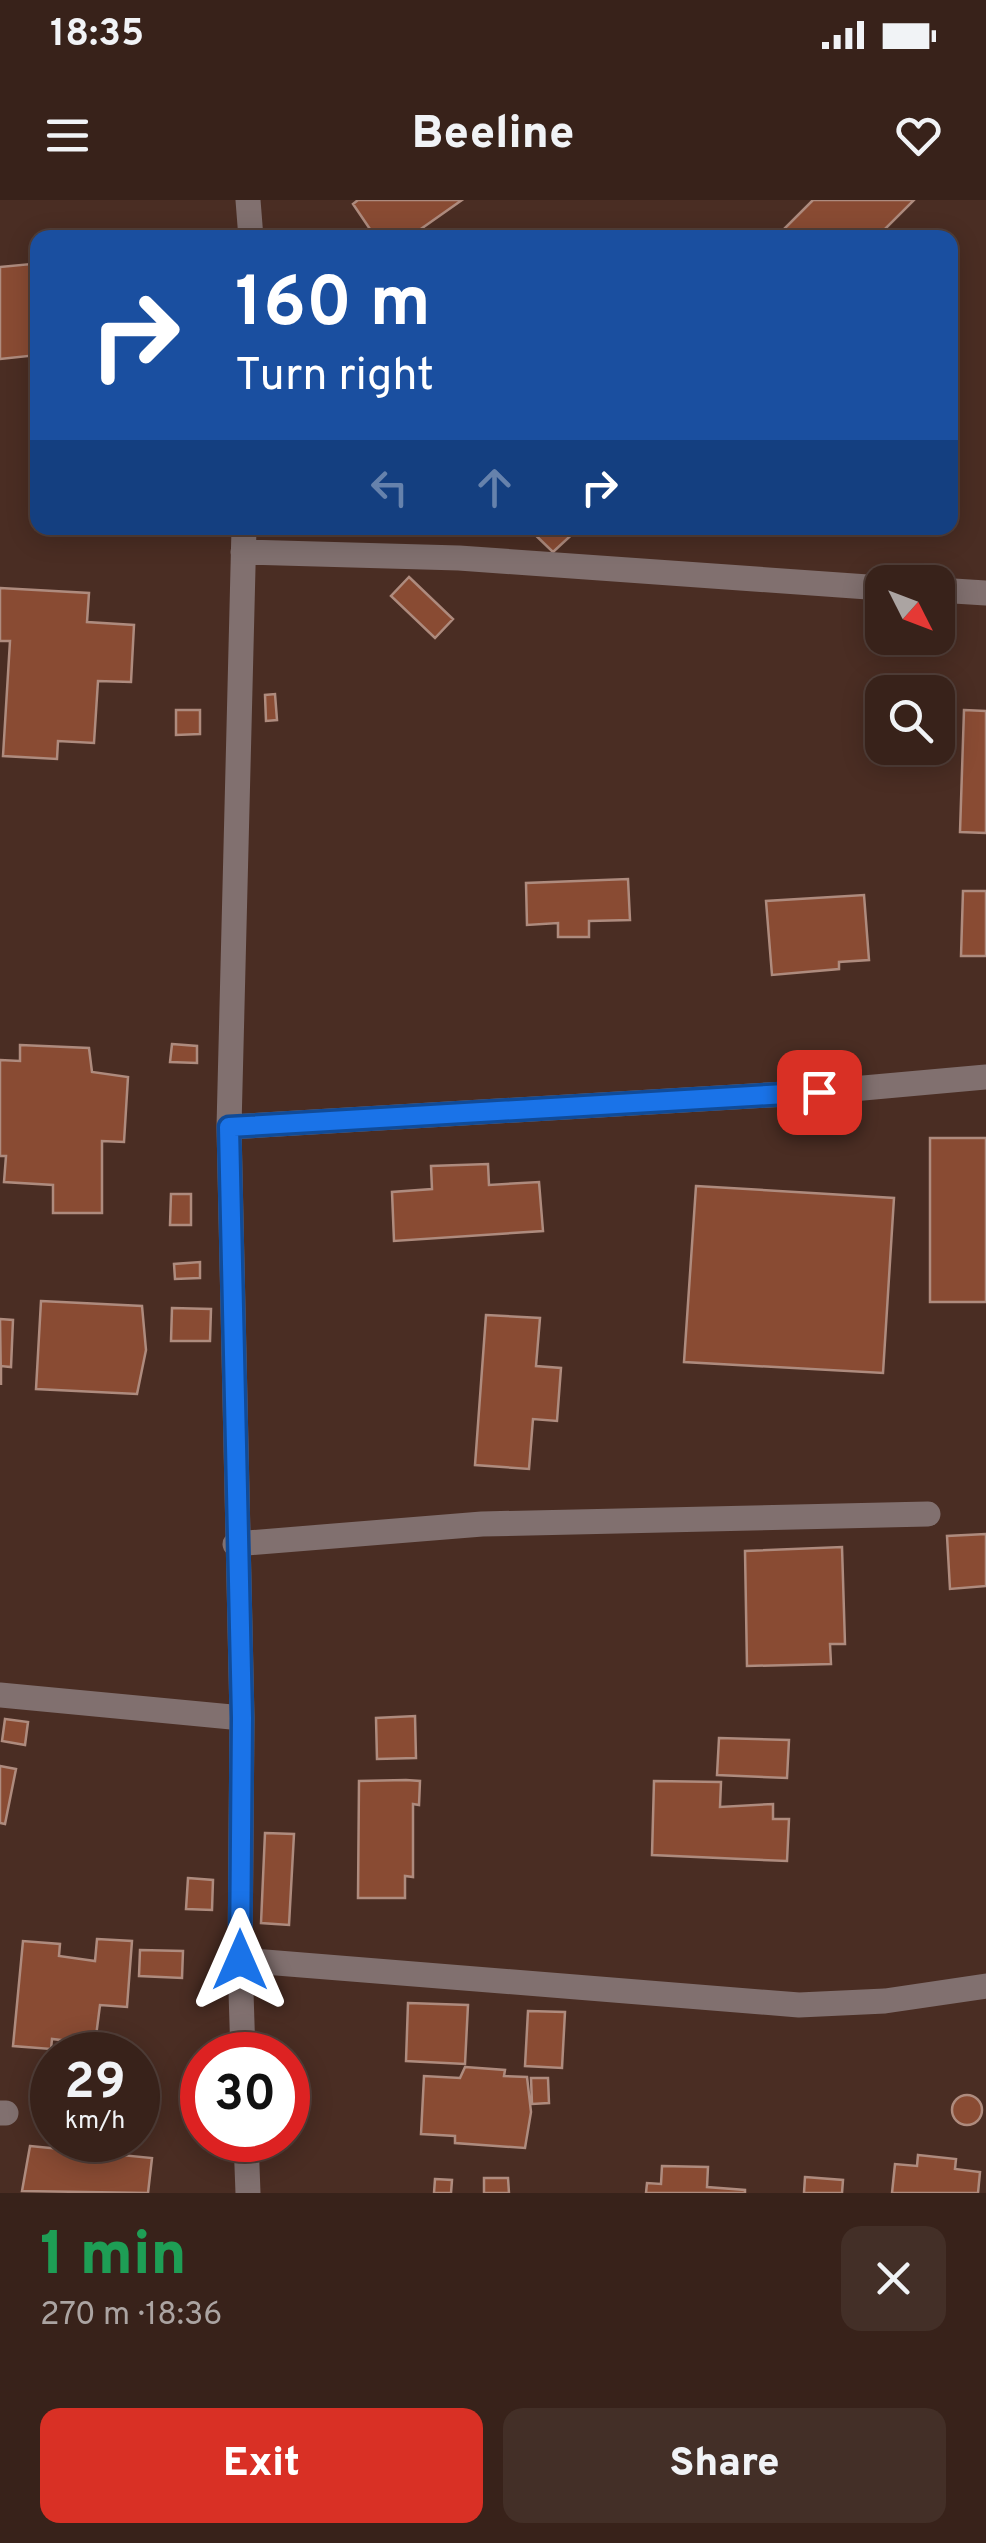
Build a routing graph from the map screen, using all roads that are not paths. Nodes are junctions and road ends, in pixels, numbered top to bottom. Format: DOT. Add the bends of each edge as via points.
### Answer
graph roads {
  1 [pos="248,200"];
  2 [pos="250,230"];
  3 [pos="244,540"];
  4 [pos="865,587"];
  5 [pos="955,591"];
  6 [pos="986,593"];
  7 [pos="986,1076"];
  8 [pos="229,1127"];
  9 [pos="928,1514"];
  10 [pos="236,1544"];
  11 [pos="0,1695"];
  12 [pos="242,1718"];
  13 [pos="240,1960"];
  14 [pos="986,1986"];
  15 [pos="242,2032"];
  16 [pos="247,2162"];
  17 [pos="248,2193"];
  1 -- 2 [label="street"];
  3 -- 4 [label="street"];
  3 -- 8 [label="street"];
  5 -- 6 [label="street"];
  7 -- 8 [label="street"];
  8 -- 10 [label="street"];
  9 -- 10 [label="street" via="482,1524"];
  10 -- 12 [label="street"];
  11 -- 12 [label="street"];
  12 -- 13 [label="street"];
  13 -- 14 [label="street" via="798,2005"];
  13 -- 15 [label="street"];
  16 -- 17 [label="street"];
}
